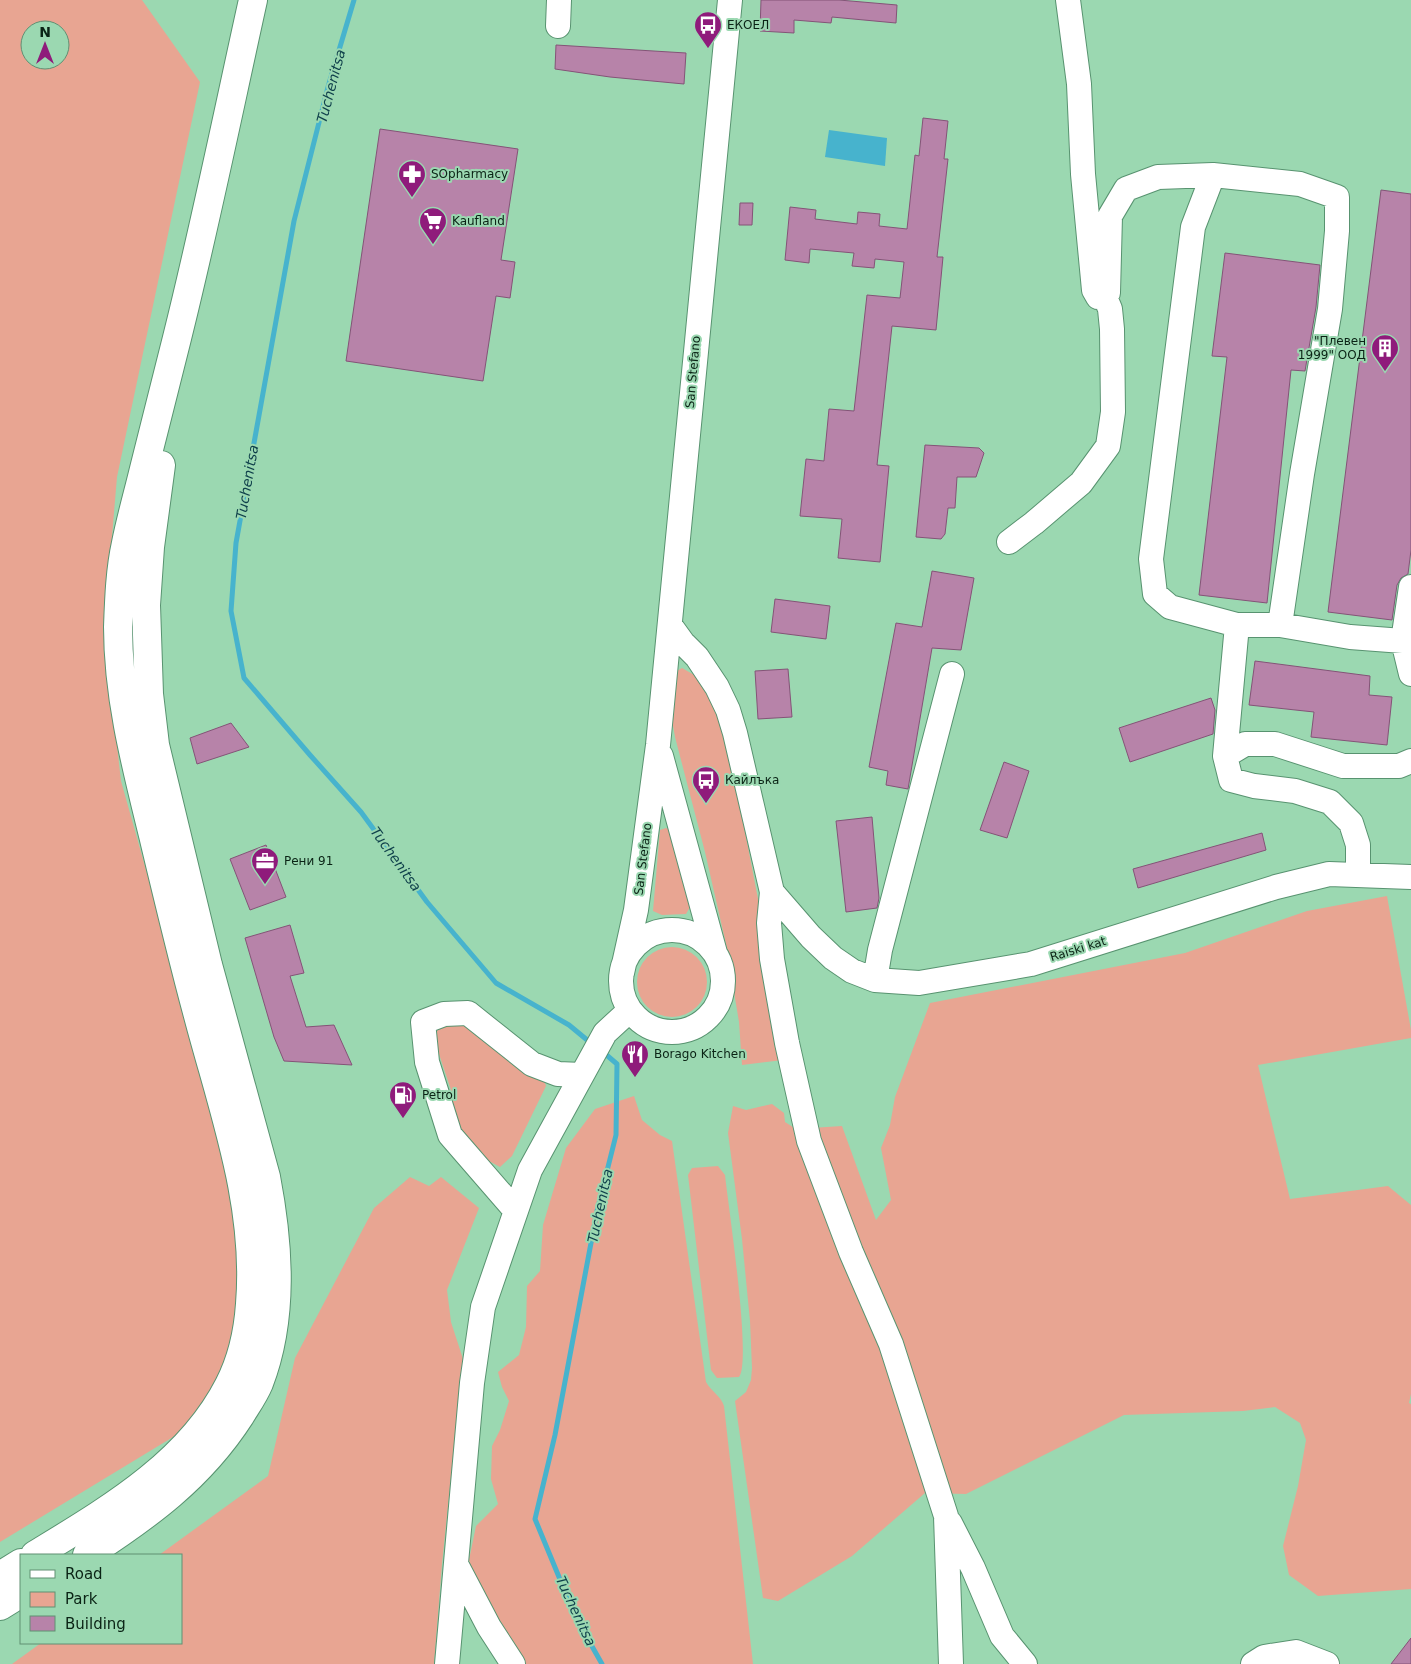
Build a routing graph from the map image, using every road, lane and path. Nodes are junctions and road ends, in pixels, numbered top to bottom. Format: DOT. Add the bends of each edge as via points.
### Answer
graph roads {
  1 [pos="253,0"];
  2 [pos="559,0"];
  3 [pos="730,0"];
  4 [pos="1068,0"];
  5 [pos="558,26"];
  6 [pos="1213,176"];
  7 [pos="1105,297"];
  8 [pos="179,333"];
  9 [pos="1009,542"];
  10 [pos="1411,587"];
  11 [pos="670,625"];
  12 [pos="1237,625"];
  13 [pos="1280,625"];
  14 [pos="1403,641"];
  15 [pos="952,674"];
  16 [pos="1411,674"];
  17 [pos="658,744"];
  18 [pos="1225,756"];
  19 [pos="1411,761"];
  20 [pos="1358,875"];
  21 [pos="1411,877"];
  22 [pos="772,892"];
  23 [pos="715,952"];
  24 [pos="622,973"];
  25 [pos="875,980"];
  26 [pos="630,1010"];
  27 [pos="592,1057"];
  28 [pos="515,1210"];
  29 [pos="946,1516"];
  30 [pos="36,1554"];
  31 [pos="87,1554"];
  32 [pos="20,1564"];
  33 [pos="456,1564"];
  34 [pos="0,1576"];
  35 [pos="20,1594"];
  36 [pos="0,1606"];
  37 [pos="447,1664"];
  38 [pos="513,1664"];
  39 [pos="952,1664"];
  40 [pos="1025,1664"];
  41 [pos="1253,1664"];
  42 [pos="1327,1664"];
  1 -- 8 [label="main road"];
  2 -- 5 [label="street"];
  3 -- 11 [label="street, San Stefano"];
  4 -- 7 [label="street" via="1079,84 1083,174 1094,290 1098,297"];
  6 -- 7 [label="street" via="1158,177 1126,189 1110,216 1108,292"];
  6 -- 12 [label="street" via="1193,227 1151,559 1155,594 1170,607"];
  6 -- 13 [label="street" via="1300,184 1337,197 1330,309"];
  7 -- 9 [label="street" via="1110,308 1112,329 1113,412 1108,446 1081,483"];
  8 -- 30 [label="main road" via="126,544 119,605 120,669 137,772 242,1180 252,1260 249,1314 239,1365 228,1390 183,1448 138,1488 102,1514"];
  8 -- 31 [label="main road" via="148,574 148,694 155,744 170,809 272,1205 277,1265 276,1317 258,1385 215,1452 173,1494"];
  10 -- 14 [label="street"];
  11 -- 17 [label="street, San Stefano"];
  11 -- 22 [label="street" via="702,664 728,710"];
  12 -- 13 [label="street"];
  12 -- 18 [label="street"];
  13 -- 14 [label="street" via="1350,637"];
  14 -- 16 [label="street"];
  15 -- 25 [label="street"];
  17 -- 23 [label="street, San Stefano"];
  17 -- 24 [label="street, San Stefano" via="636,910"];
  18 -- 19 [label="street" via="1245,744 1275,744 1342,766 1398,766"];
  18 -- 20 [label="street" via="1232,780 1330,802 1351,823 1358,845"];
  20 -- 21 [label="street, Raiski kat"];
  20 -- 25 [label="street, Raiski kat" via="1329,874 1276,887 1031,964 919,983"];
  22 -- 25 [label="street, Raiski kat" via="833,958 852,971"];
  22 -- 29 [label="street" via="772,959 809,1140 850,1252 891,1344"];
  23 -- 24 [label="street" via="692,933 662,931 647,936 635,946 626,958"];
  23 -- 26 [label="street" via="724,979 723,992 718,1006 698,1025 678,1031 658,1030"];
  24 -- 26 [label="street" via="622,992"];
  26 -- 27 [label="street" via="605,1032"];
  27 -- 28 [label="street" via="530,1170"];
  27 -- 28 [label="street" via="558,1074 532,1064 468,1013 444,1014 423,1022 427,1062 450,1135"];
  28 -- 33 [label="street" via="483,1307 472,1383"];
  29 -- 39 [label="street"];
  29 -- 40 [label="street" via="1002,1636"];
  32 -- 34 [label="main road"];
  33 -- 37 [label="street"];
  33 -- 38 [label="street" via="489,1627"];
  35 -- 36 [label="main road"];
  41 -- 42 [label="street" via="1264,1657 1296,1652"];
}
